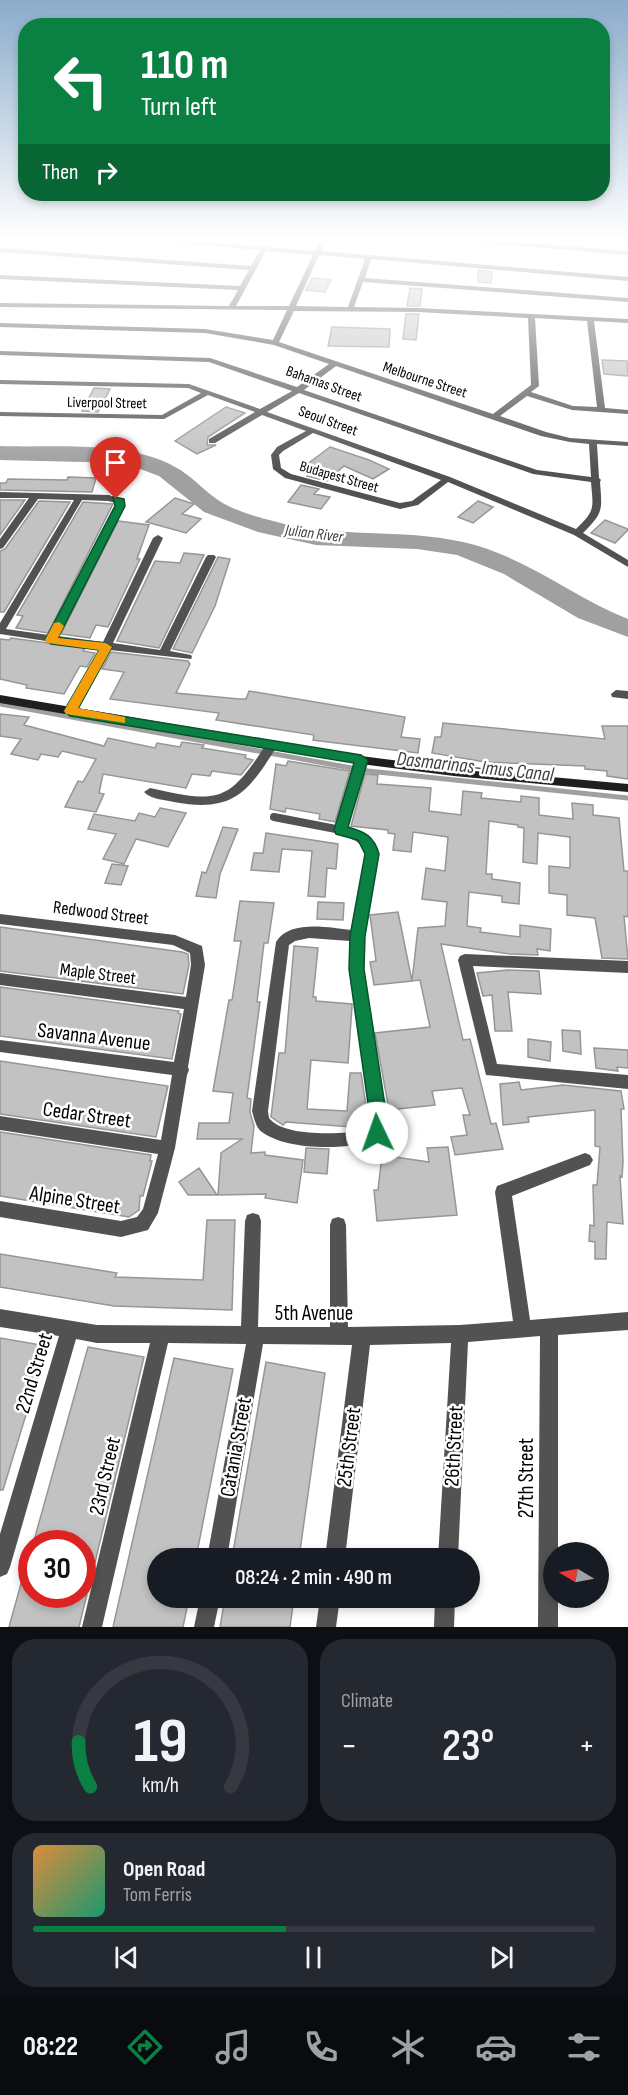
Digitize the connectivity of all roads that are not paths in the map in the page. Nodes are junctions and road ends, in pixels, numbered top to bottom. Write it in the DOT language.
graph roads {
  1 [pos="531,316"];
  2 [pos="288,317"];
  3 [pos="545,317"];
  4 [pos="590,320"];
  5 [pos="628,321"];
  6 [pos="0,325"];
  7 [pos="275,343"];
  8 [pos="0,353"];
  9 [pos="334,364"];
  10 [pos="0,382"];
  11 [pos="300,389"];
  12 [pos="208,392"];
  13 [pos="525,393"];
  14 [pos="601,410"];
  15 [pos="262,411"];
  16 [pos="628,412"];
  17 [pos="0,414"];
  18 [pos="494,417"];
  19 [pos="313,430"];
  20 [pos="212,441"];
  21 [pos="593,442"];
  22 [pos="628,444"];
  23 [pos="447,479"];
  24 [pos="597,480"];
  25 [pos="0,495"];
  26 [pos="35,496"];
  27 [pos="79,498"];
  28 [pos="578,533"];
  29 [pos="158,538"];
  30 [pos="0,546"];
  31 [pos="211,557"];
  32 [pos="628,564"];
  33 [pos="0,631"];
  34 [pos="51,640"];
  35 [pos="106,647"];
  36 [pos="163,654"];
  37 [pos="187,657"];
  38 [pos="616,694"];
  39 [pos="628,695"];
  40 [pos="0,699"];
  41 [pos="70,711"];
  42 [pos="270,746"];
  43 [pos="361,760"];
  44 [pos="628,788"];
  45 [pos="150,792"];
  46 [pos="274,817"];
  47 [pos="341,830"];
  48 [pos="0,919"];
  49 [pos="357,936"];
  50 [pos="628,967"];
  51 [pos="0,980"];
  52 [pos="192,1004"];
  53 [pos="0,1046"];
  54 [pos="182,1070"];
  55 [pos="628,1082"];
  56 [pos="0,1123"];
  57 [pos="167,1148"];
  58 [pos="585,1160"];
  59 [pos="0,1209"];
  60 [pos="254,1221"];
  61 [pos="338,1224"];
  62 [pos="0,1318"];
  63 [pos="628,1321"];
  64 [pos="549,1328"];
  65 [pos="70,1329"];
  66 [pos="523,1330"];
  67 [pos="460,1334"];
  68 [pos="161,1335"];
  69 [pos="253,1335"];
  70 [pos="339,1336"];
  71 [pos="362,1336"];
  72 [pos="219,1548"];
  73 [pos="336,1548"];
  74 [pos="449,1548"];
  75 [pos="0,1567"];
  76 [pos="208,1608"];
  77 [pos="329,1608"];
  78 [pos="445,1608"];
  79 [pos="92,1627"];
  80 [pos="204,1627"];
  81 [pos="326,1627"];
  82 [pos="444,1627"];
  83 [pos="548,1627"];
  1 -- 13 [label="street"];
  2 -- 7 [label="street"];
  3 -- 4 [label="street"];
  4 -- 5 [label="street"];
  4 -- 14 [label="street"];
  6 -- 7 [label="street, Melbourne Street"];
  7 -- 9 [label="street, Melbourne Street"];
  8 -- 11 [label="street, Bahamas Street"];
  9 -- 11 [label="street"];
  9 -- 18 [label="street, Melbourne Street"];
  10 -- 12 [label="street, Seoul Street"];
  11 -- 15 [label="street"];
  11 -- 24 [label="street, Bahamas Street"];
  12 -- 15 [label="street, Seoul Street"];
  12 -- 17 [label="street, Liverpool Street"];
  13 -- 14 [label="street"];
  13 -- 18 [label="street"];
  14 -- 16 [label="street"];
  15 -- 19 [label="street, Seoul Street"];
  15 -- 20 [label="street"];
  18 -- 21 [label="street, Melbourne Street"];
  19 -- 23 [label="street, Seoul Street"];
  19 -- 23 [label="street, Budapest Street"];
  21 -- 22 [label="street, Melbourne Street"];
  21 -- 24 [label="street"];
  23 -- 28 [label="street, Seoul Street"];
  24 -- 28 [label="street"];
  25 -- 26 [label="street"];
  26 -- 27 [label="street"];
  26 -- 30 [label="street"];
  27 -- 33 [label="street"];
  27 -- 34 [label="street"];
  28 -- 32 [label="street, Seoul Street"];
  29 -- 35 [label="street"];
  31 -- 36 [label="street"];
  33 -- 34 [label="street"];
  34 -- 35 [label="street"];
  35 -- 36 [label="street"];
  35 -- 41 [label="street"];
  36 -- 37 [label="street"];
  38 -- 39 [label="street"];
  40 -- 41 [label="main road"];
  41 -- 42 [label="main road"];
  42 -- 43 [label="main road"];
  42 -- 45 [label="street"];
  43 -- 44 [label="main road"];
  43 -- 47 [label="street"];
  46 -- 47 [label="lane"];
  47 -- 49 [label="street"];
  48 -- 52 [label="street, Redwood Street"];
  49 -- 49 [label="street"];
  50 -- 55 [label="street"];
  51 -- 52 [label="street, Maple Street"];
  52 -- 54 [label="street"];
  53 -- 54 [label="street, Savanna Avenue"];
  54 -- 57 [label="street"];
  56 -- 57 [label="street, Cedar Street"];
  57 -- 59 [label="street, Alpine Street"];
  58 -- 66 [label="street"];
  60 -- 69 [label="street, Catania Street"];
  61 -- 70 [label="street"];
  62 -- 65 [label="street, 5th Avenue"];
  63 -- 64 [label="street, 5th Avenue"];
  64 -- 66 [label="street, 5th Avenue"];
  64 -- 83 [label="street, 27th Street"];
  65 -- 68 [label="street, 5th Avenue"];
  65 -- 75 [label="street, 22nd Street"];
  66 -- 67 [label="street, 5th Avenue"];
  67 -- 71 [label="street, 5th Avenue"];
  67 -- 74 [label="street, 26th Street"];
  68 -- 69 [label="street, 5th Avenue"];
  68 -- 79 [label="street, 23rd Street"];
  69 -- 70 [label="street, 5th Avenue"];
  69 -- 72 [label="street, Catania Street"];
  70 -- 71 [label="street, 5th Avenue"];
  71 -- 73 [label="street, 25th Street"];
  76 -- 80 [label="street"];
  77 -- 81 [label="street"];
  78 -- 82 [label="street"];
}
